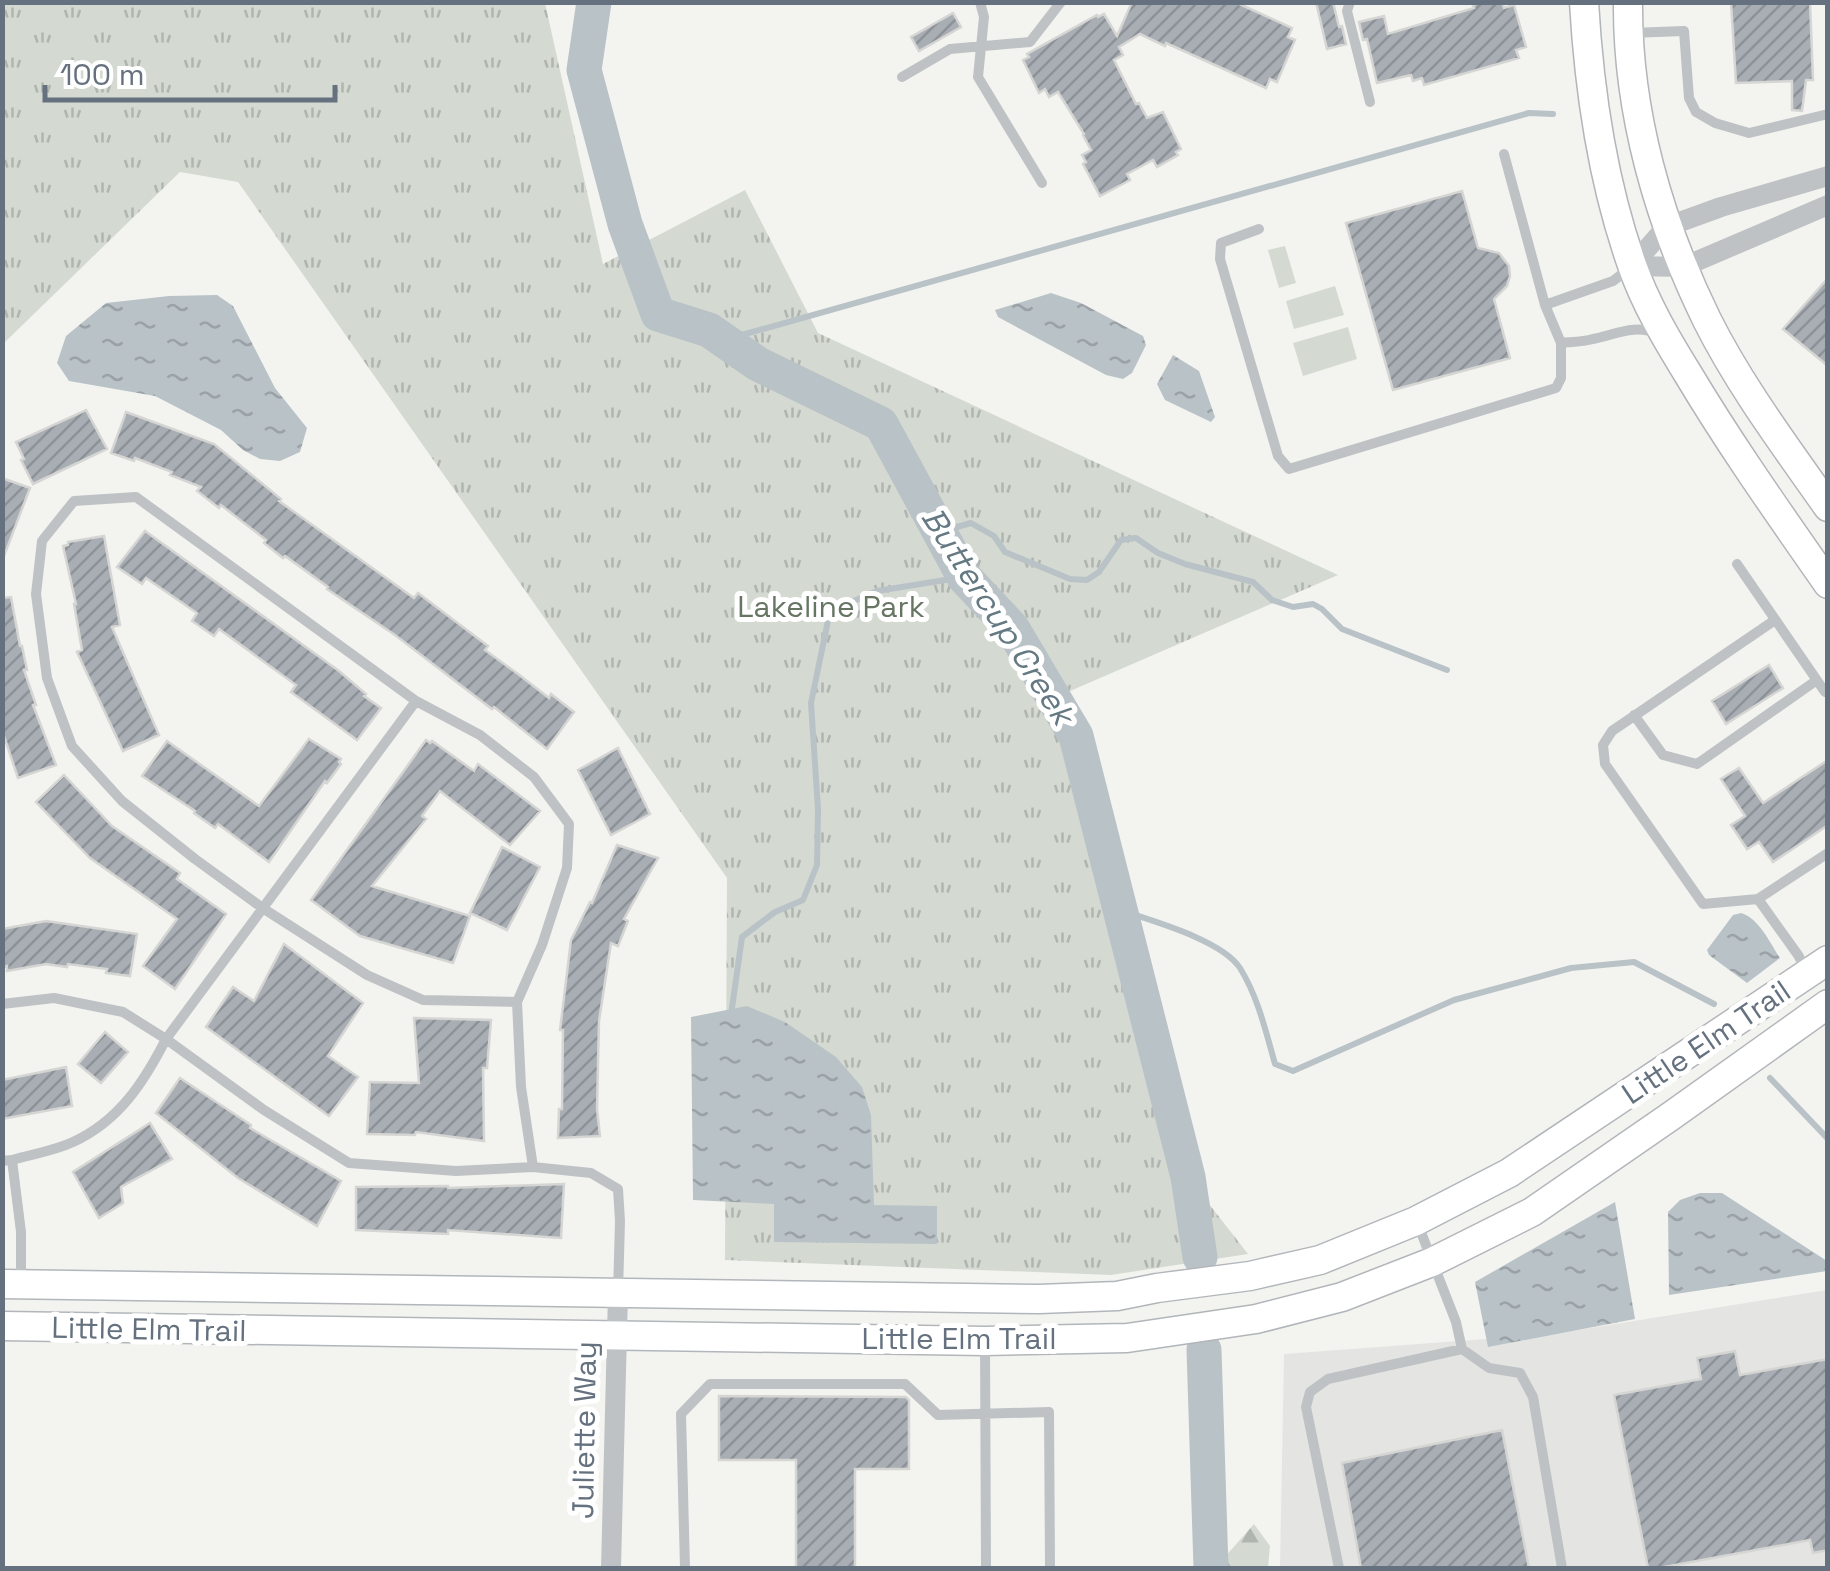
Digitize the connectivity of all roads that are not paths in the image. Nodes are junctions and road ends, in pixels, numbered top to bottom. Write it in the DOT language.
graph roads {
  1 [pos="980,2"];
  2 [pos="1061,2"];
  3 [pos="1350,2"];
  4 [pos="1584,2"];
  5 [pos="1628,2"];
  6 [pos="1629,33"];
  7 [pos="980,46"];
  8 [pos="902,77"];
  9 [pos="1370,102"];
  10 [pos="1828,114"];
  11 [pos="1504,154"];
  12 [pos="1828,176"];
  13 [pos="1042,184"];
  14 [pos="1828,205"];
  15 [pos="1666,226"];
  16 [pos="1259,230"];
  17 [pos="1632,266"];
  18 [pos="1684,267"];
  19 [pos="1545,305"];
  20 [pos="1561,342"];
  21 [pos="1673,350"];
  22 [pos="1828,507"];
  23 [pos="1738,564"];
  24 [pos="1828,584"];
  25 [pos="1775,620"];
  26 [pos="1817,680"];
  27 [pos="1826,693"];
  28 [pos="416,701"];
  29 [pos="1634,716"];
  30 [pos="1828,854"];
  31 [pos="1758,899"];
  32 [pos="264,909"];
  33 [pos="1818,967"];
  34 [pos="517,1002"];
  35 [pos="2,1004"];
  36 [pos="1828,1004"];
  37 [pos="166,1039"];
  38 [pos="8,1160"];
  39 [pos="533,1167"];
  40 [pos="1416,1221"];
  41 [pos="1432,1262"];
  42 [pos="12,1284"];
  43 [pos="618,1294"];
  44 [pos="2,1326"];
  45 [pos="616,1336"];
  46 [pos="985,1340"];
  47 [pos="1462,1349"];
  48 [pos="985,1414"];
  49 [pos="612,1568"];
  50 [pos="685,1568"];
  51 [pos="986,1568"];
  52 [pos="1050,1568"];
  53 [pos="1339,1568"];
  54 [pos="1562,1568"];
  1 -- 7 [label="lane"];
  2 -- 7 [label="lane"];
  3 -- 9 [label="lane"];
  4 -- 17 [label="street"];
  5 -- 6 [label="street"];
  6 -- 10 [label="lane"];
  6 -- 15 [label="street"];
  7 -- 8 [label="lane"];
  7 -- 13 [label="lane"];
  11 -- 19 [label="lane"];
  12 -- 15 [label="street"];
  14 -- 18 [label="street"];
  15 -- 17 [label="street"];
  15 -- 18 [label="street"];
  16 -- 20 [label="lane"];
  17 -- 18 [label="street"];
  17 -- 19 [label="lane"];
  17 -- 21 [label="street"];
  18 -- 22 [label="street"];
  19 -- 20 [label="lane"];
  20 -- 21 [label="lane"];
  21 -- 24 [label="street"];
  23 -- 25 [label="lane"];
  25 -- 26 [label="lane"];
  25 -- 29 [label="lane"];
  26 -- 27 [label="lane"];
  26 -- 29 [label="lane"];
  28 -- 32 [label="lane"];
  28 -- 32 [label="lane"];
  28 -- 34 [label="lane"];
  29 -- 31 [label="lane"];
  30 -- 31 [label="lane"];
  31 -- 33 [label="lane"];
  32 -- 34 [label="lane"];
  32 -- 37 [label="lane"];
  33 -- 40 [label="street, Little Elm Trail"];
  34 -- 39 [label="lane"];
  35 -- 37 [label="lane"];
  36 -- 41 [label="street, Little Elm Trail"];
  37 -- 38 [label="lane"];
  37 -- 39 [label="lane"];
  38 -- 42 [label="lane"];
  39 -- 43 [label="lane"];
  40 -- 41 [label="lane"];
  40 -- 43 [label="street, Little Elm Trail"];
  41 -- 46 [label="street, Little Elm Trail"];
  41 -- 47 [label="lane"];
  42 -- 43 [label="street, Little Elm Trail"];
  43 -- 45 [label="street, Juliette Way"];
  44 -- 45 [label="street, Little Elm Trail"];
  45 -- 46 [label="street, Little Elm Trail"];
  45 -- 49 [label="street, Juliette Way"];
  46 -- 48 [label="lane"];
  47 -- 53 [label="lane"];
  47 -- 54 [label="lane"];
  48 -- 50 [label="lane"];
  48 -- 51 [label="lane"];
  48 -- 52 [label="lane"];
}
